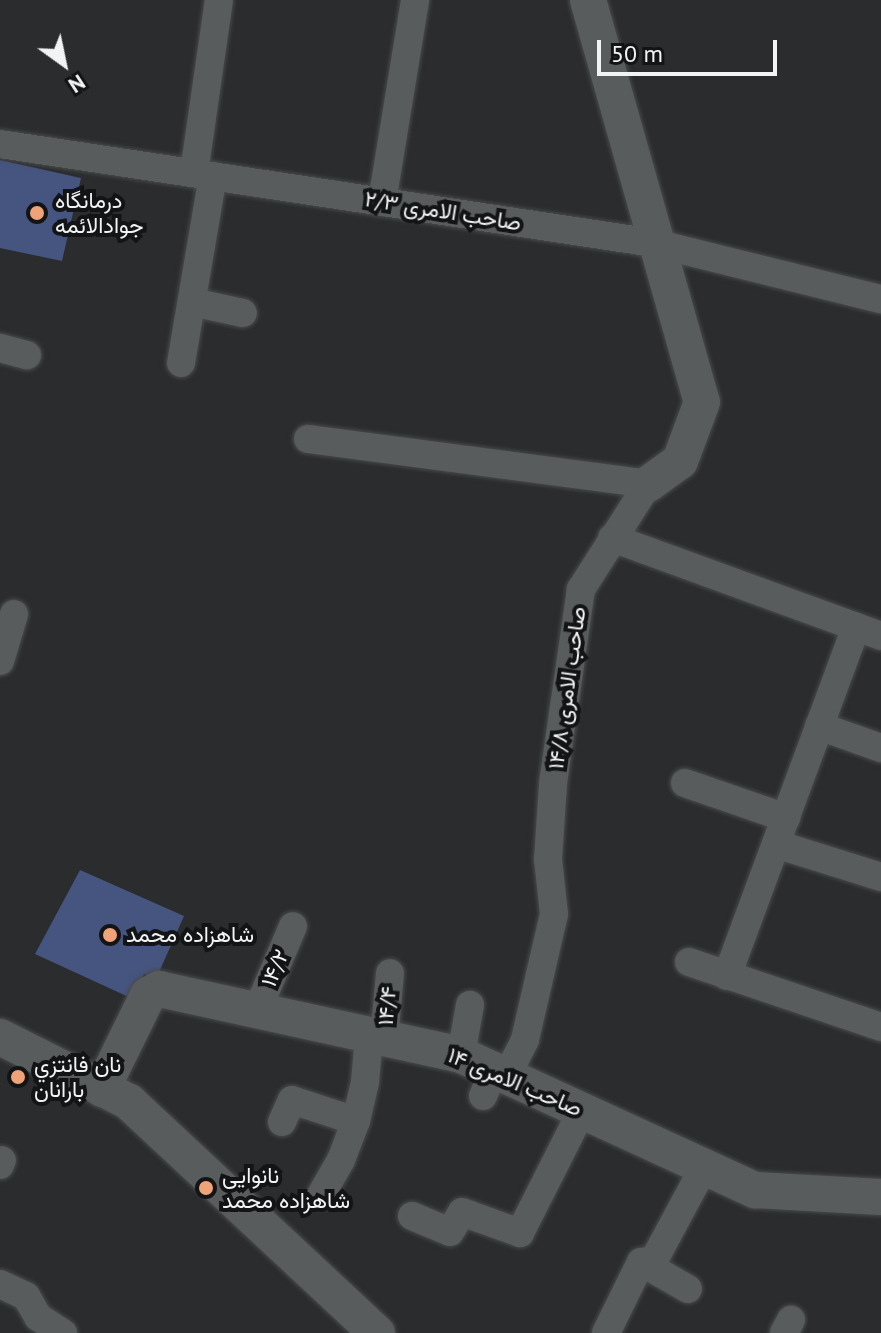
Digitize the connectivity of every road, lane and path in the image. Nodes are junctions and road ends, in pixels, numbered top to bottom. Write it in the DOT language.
graph roads {
  1 [pos="219,0"];
  2 [pos="415,0"];
  3 [pos="588,0"];
  4 [pos="0,144"];
  5 [pos="204,175"];
  6 [pos="382,202"];
  7 [pos="654,243"];
  8 [pos="881,299"];
  9 [pos="192,302"];
  10 [pos="243,313"];
  11 [pos="181,363"];
  12 [pos="308,439"];
  13 [pos="648,484"];
  14 [pos="612,538"];
  15 [pos="14,614"];
  16 [pos="868,631"];
  17 [pos="0,661"];
  18 [pos="819,726"];
  19 [pos="881,748"];
  20 [pos="685,783"];
  21 [pos="781,831"];
  22 [pos="881,877"];
  23 [pos="293,926"];
  24 [pos="689,962"];
  25 [pos="390,973"];
  26 [pos="727,976"];
  27 [pos="470,1005"];
  28 [pos="257,1011"];
  29 [pos="881,1027"];
  30 [pos="0,1037"];
  31 [pos="376,1038"];
  32 [pos="461,1055"];
  33 [pos="493,1080"];
  34 [pos="102,1089"];
  35 [pos="582,1110"];
  36 [pos="356,1121"];
  37 [pos="282,1122"];
  38 [pos="704,1167"];
  39 [pos="321,1195"];
  40 [pos="881,1197"];
  41 [pos="412,1216"];
  42 [pos="641,1262"];
  43 [pos="0,1284"];
  44 [pos="688,1289"];
  45 [pos="598,1332"];
  46 [pos="63,1333"];
  47 [pos="377,1333"];
  1 -- 5 [label="street"];
  2 -- 6 [label="street"];
  3 -- 7 [label="street, صاحب الامری ۱۴/۸"];
  4 -- 5 [label="street, ۲/۳ صاحب الامری"];
  5 -- 6 [label="street, ۲/۳ صاحب الامری"];
  5 -- 9 [label="street"];
  6 -- 7 [label="street, ۲/۳ صاحب الامری"];
  7 -- 8 [label="street, ۲/۳ صاحب الامری"];
  7 -- 13 [label="street, صاحب الامری ۱۴/۸"];
  9 -- 10 [label="street"];
  9 -- 11 [label="street"];
  12 -- 13 [label="street"];
  13 -- 14 [label="street, صاحب الامری ۱۴/۸"];
  14 -- 16 [label="street"];
  14 -- 33 [label="street, صاحب الامری ۱۴/۸"];
  15 -- 17 [label="street"];
  16 -- 18 [label="street"];
  18 -- 19 [label="street"];
  18 -- 21 [label="street"];
  20 -- 21 [label="street"];
  21 -- 22 [label="street"];
  21 -- 26 [label="street"];
  23 -- 28 [label="street, ۱۴/۲"];
  24 -- 26 [label="street"];
  25 -- 31 [label="street, ۱۴/۴"];
  26 -- 29 [label="street"];
  27 -- 32 [label="street"];
  28 -- 31 [label="street, ۱۴ صاحب الامری"];
  28 -- 34 [label="street, ۱۴ صاحب الامری"];
  30 -- 34 [label="street"];
  31 -- 32 [label="street, ۱۴ صاحب الامری"];
  31 -- 36 [label="street, ۱۴/۴"];
  32 -- 33 [label="street, ۱۴ صاحب الامری"];
  33 -- 35 [label="street, ۱۴ صاحب الامری"];
  34 -- 47 [label="street"];
  35 -- 38 [label="street, ۱۴ صاحب الامری"];
  35 -- 41 [label="street"];
  36 -- 37 [label="street"];
  36 -- 39 [label="street, ۱۴/۴"];
  38 -- 40 [label="street, ۱۴ صاحب الامری"];
  38 -- 42 [label="street"];
  42 -- 44 [label="street"];
  42 -- 45 [label="street"];
  43 -- 46 [label="street"];
}
